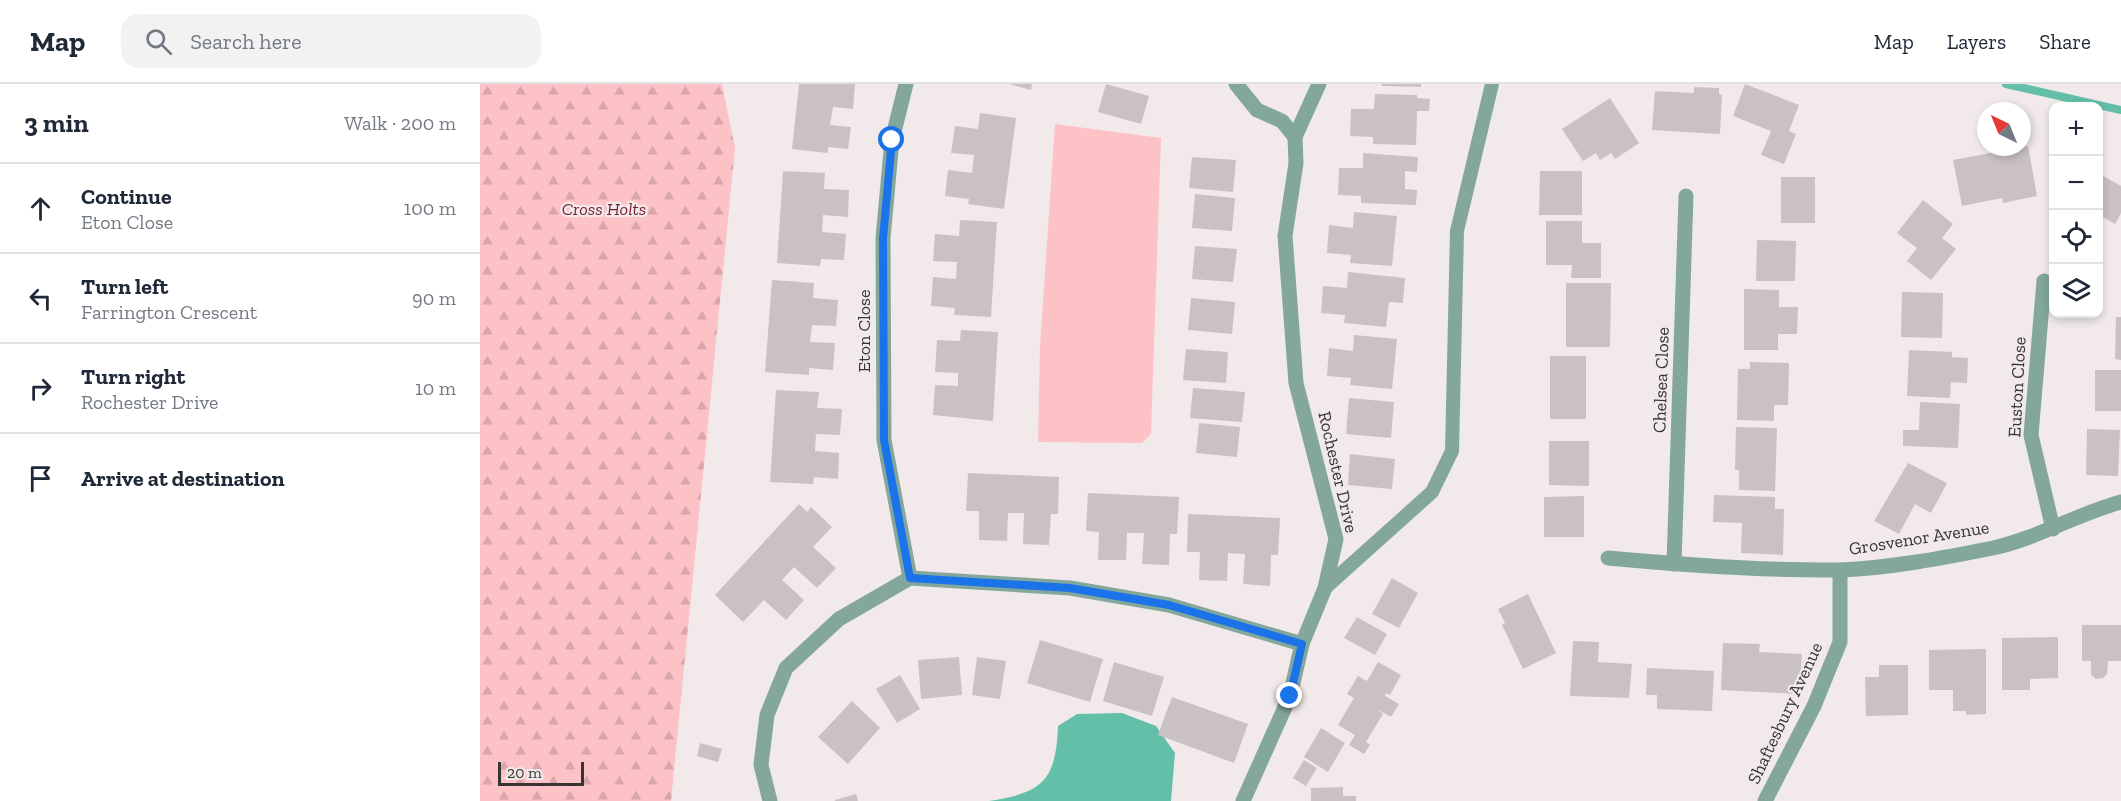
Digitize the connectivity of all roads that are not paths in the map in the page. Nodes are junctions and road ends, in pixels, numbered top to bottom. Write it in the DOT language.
graph roads {
  1 [pos="906,84"];
  2 [pos="1236,84"];
  3 [pos="1319,84"];
  4 [pos="1492,84"];
  5 [pos="1295,137"];
  6 [pos="1686,196"];
  7 [pos="2044,281"];
  8 [pos="2121,502"];
  9 [pos="2053,529"];
  10 [pos="1608,558"];
  11 [pos="1674,564"];
  12 [pos="1840,570"];
  13 [pos="910,578"];
  14 [pos="1325,588"];
  15 [pos="1302,644"];
  16 [pos="770,801"];
  17 [pos="1243,801"];
  18 [pos="1765,801"];
  1 -- 13 [label="street, Eton Close"];
  2 -- 5 [label="street"];
  3 -- 5 [label="street, Rochester Drive"];
  4 -- 14 [label="lane"];
  5 -- 14 [label="street, Rochester Drive"];
  6 -- 11 [label="street, Chelsea Close"];
  7 -- 9 [label="street, Euston Close"];
  8 -- 9 [label="street, Grosvenor Avenue"];
  9 -- 12 [label="street, Grosvenor Avenue"];
  10 -- 11 [label="street, Grosvenor Avenue"];
  11 -- 12 [label="street, Grosvenor Avenue"];
  12 -- 18 [label="street, Shaftesbury Avenue"];
  13 -- 15 [label="street"];
  13 -- 16 [label="street"];
  14 -- 15 [label="street, Rochester Drive"];
  15 -- 17 [label="street, Rochester Drive"];
}
